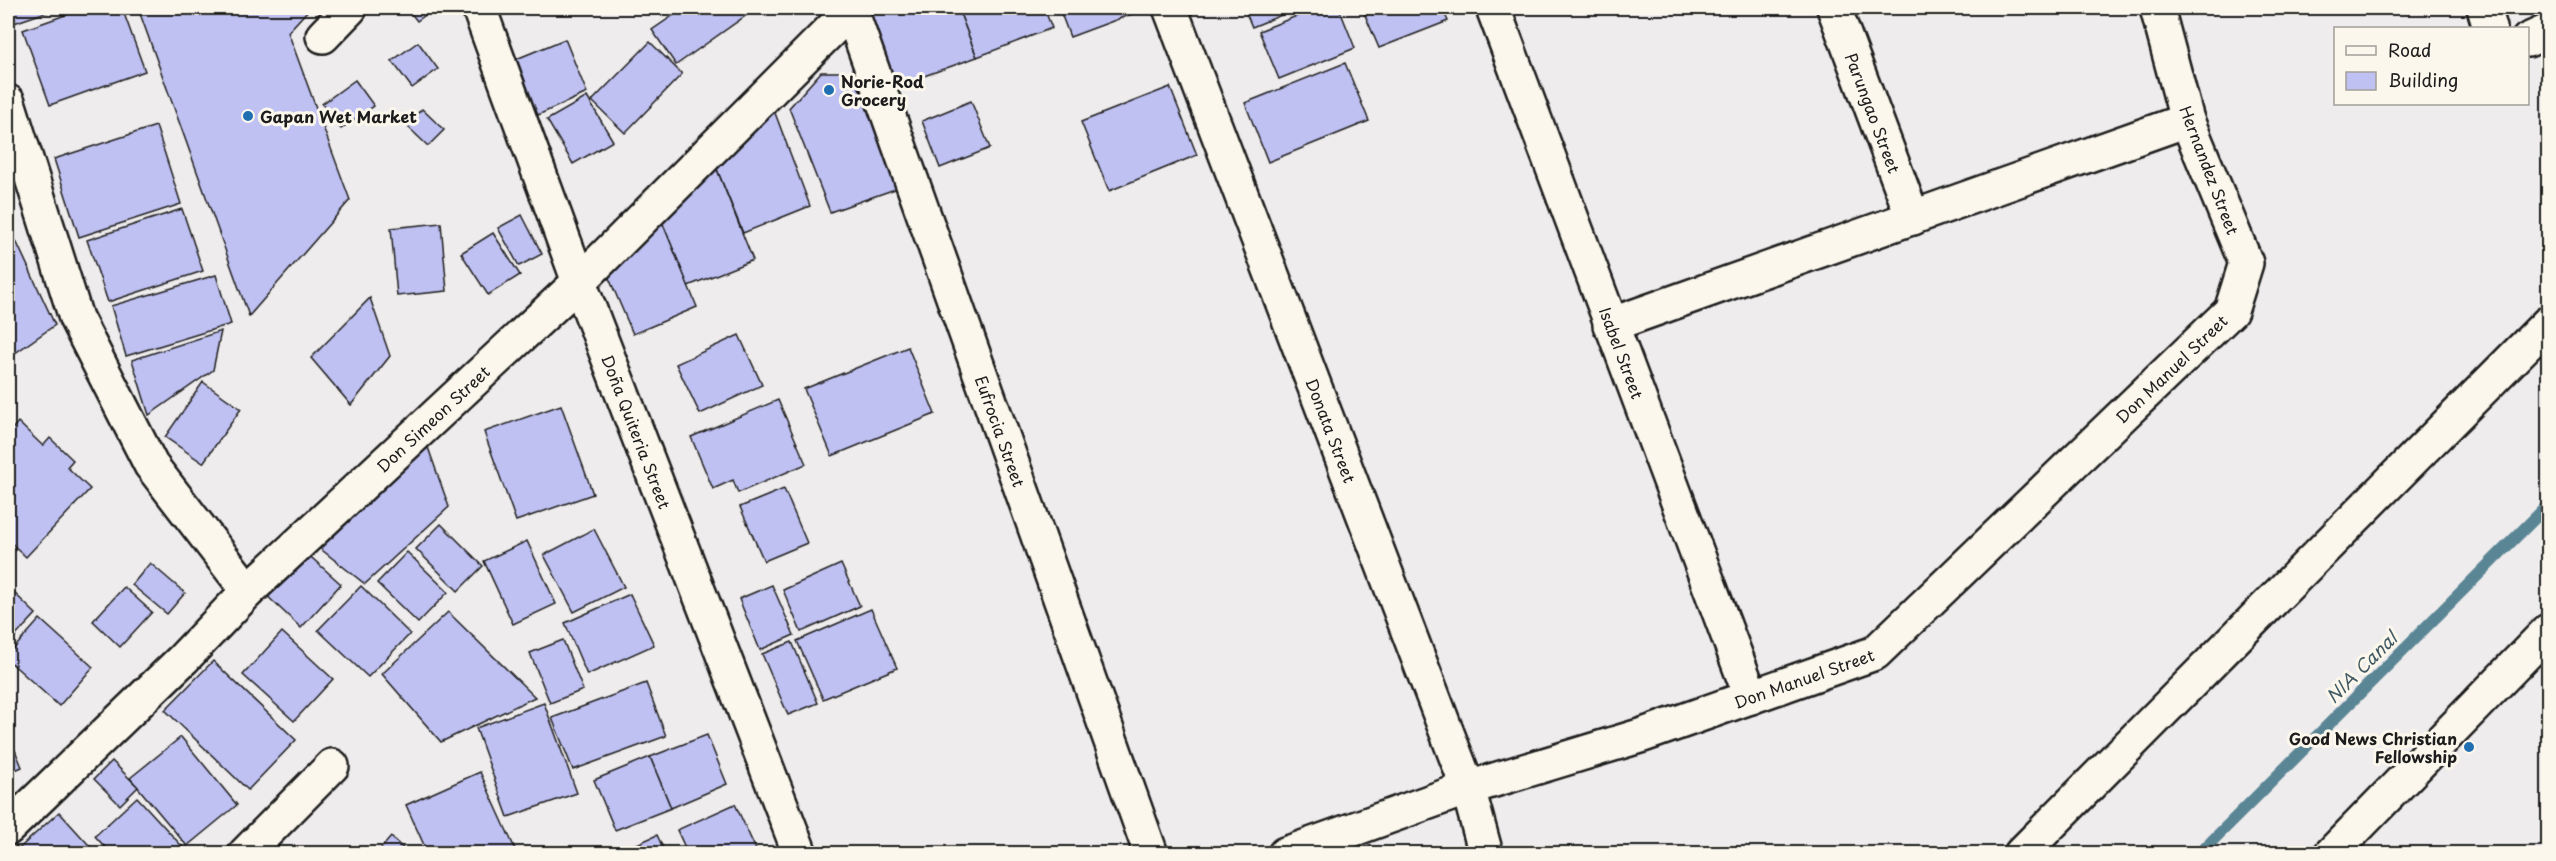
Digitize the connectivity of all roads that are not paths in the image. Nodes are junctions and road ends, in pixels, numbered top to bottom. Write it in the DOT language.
graph roads {
  1 [pos="350,8"];
  2 [pos="479,8"];
  3 [pos="1170,8"];
  4 [pos="1493,8"];
  5 [pos="1834,8"];
  6 [pos="2157,8"];
  7 [pos="2484,8"];
  8 [pos="852,9"];
  9 [pos="2490,27"];
  10 [pos="2548,31"];
  11 [pos="323,36"];
  12 [pos="2529,40"];
  13 [pos="8,102"];
  14 [pos="2187,120"];
  15 [pos="1913,218"];
  16 [pos="2246,263"];
  17 [pos="579,282"];
  18 [pos="2548,323"];
  19 [pos="1610,325"];
  20 [pos="248,591"];
  21 [pos="2548,631"];
  22 [pos="1750,697"];
  23 [pos="332,766"];
  24 [pos="1468,788"];
  25 [pos="8,828"];
  26 [pos="245,854"];
  27 [pos="800,854"];
  28 [pos="1151,854"];
  29 [pos="1285,854"];
  30 [pos="1486,854"];
  31 [pos="2021,854"];
  32 [pos="2331,854"];
  1 -- 11 [label="street"];
  2 -- 17 [label="street, Doña Quiteria Street"];
  3 -- 24 [label="street, Donata Street"];
  4 -- 19 [label="street, Isabel Street"];
  5 -- 15 [label="street, Parungao Street"];
  6 -- 14 [label="street, Hernandez Street"];
  7 -- 9 [label="street"];
  8 -- 17 [label="street, Don Simeon Street"];
  8 -- 28 [label="street, Eufrocia Street"];
  10 -- 12 [label="street"];
  13 -- 20 [label="street"];
  14 -- 15 [label="street"];
  14 -- 16 [label="street, Hernandez Street"];
  15 -- 19 [label="street"];
  16 -- 22 [label="street, Don Manuel Street"];
  17 -- 20 [label="street, Don Simeon Street"];
  17 -- 27 [label="street, Doña Quiteria Street"];
  18 -- 31 [label="street"];
  19 -- 22 [label="street, Isabel Street"];
  20 -- 25 [label="street, Don Simeon Street"];
  21 -- 32 [label="street"];
  22 -- 24 [label="street, Don Manuel Street"];
  23 -- 26 [label="street"];
  24 -- 29 [label="street, Don Manuel Street"];
  24 -- 30 [label="street, Donata Street"];
}
